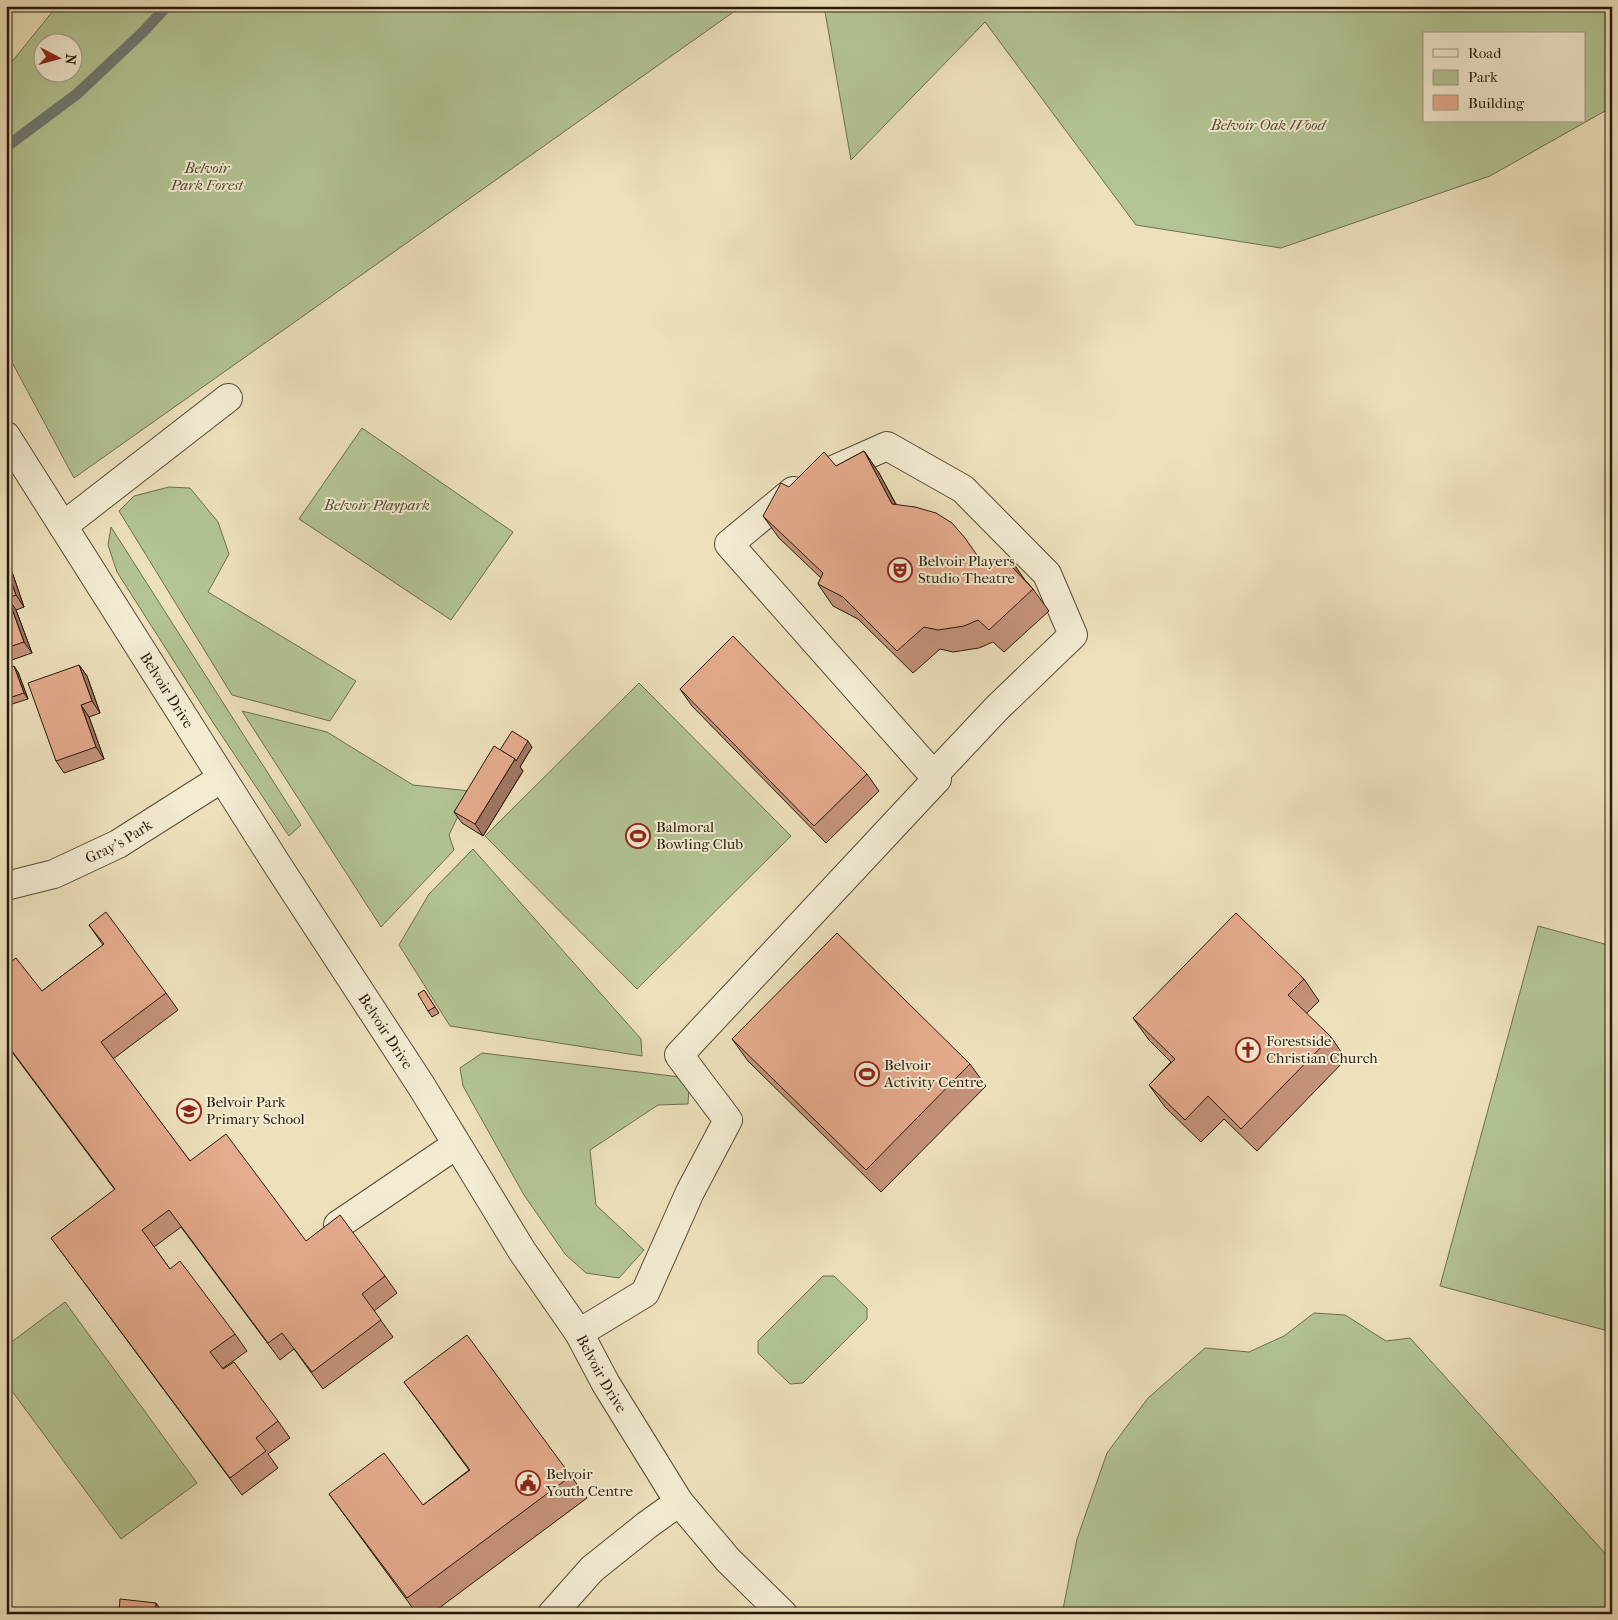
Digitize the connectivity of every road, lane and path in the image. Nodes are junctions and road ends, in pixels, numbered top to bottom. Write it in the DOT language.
graph roads {
  1 [pos="228,398"];
  2 [pos="6,436"];
  3 [pos="63,526"];
  4 [pos="934,775"];
  5 [pos="222,778"];
  6 [pos="6,886"];
  7 [pos="456,1145"];
  8 [pos="338,1225"];
  9 [pos="579,1333"];
  10 [pos="679,1502"];
  11 [pos="552,1614"];
  12 [pos="783,1614"];
  1 -- 3 [label="street"];
  2 -- 3 [label="street, Belvoir Drive"];
  3 -- 5 [label="street, Belvoir Drive"];
  4 -- 4 [label="street"];
  4 -- 9 [label="street"];
  5 -- 6 [label="street, Gray's Park"];
  5 -- 7 [label="street, Belvoir Drive"];
  7 -- 8 [label="street"];
  7 -- 9 [label="street, Belvoir Drive"];
  9 -- 10 [label="street, Belvoir Drive"];
  10 -- 11 [label="street"];
  10 -- 12 [label="street, Belvoir Drive"];
}
